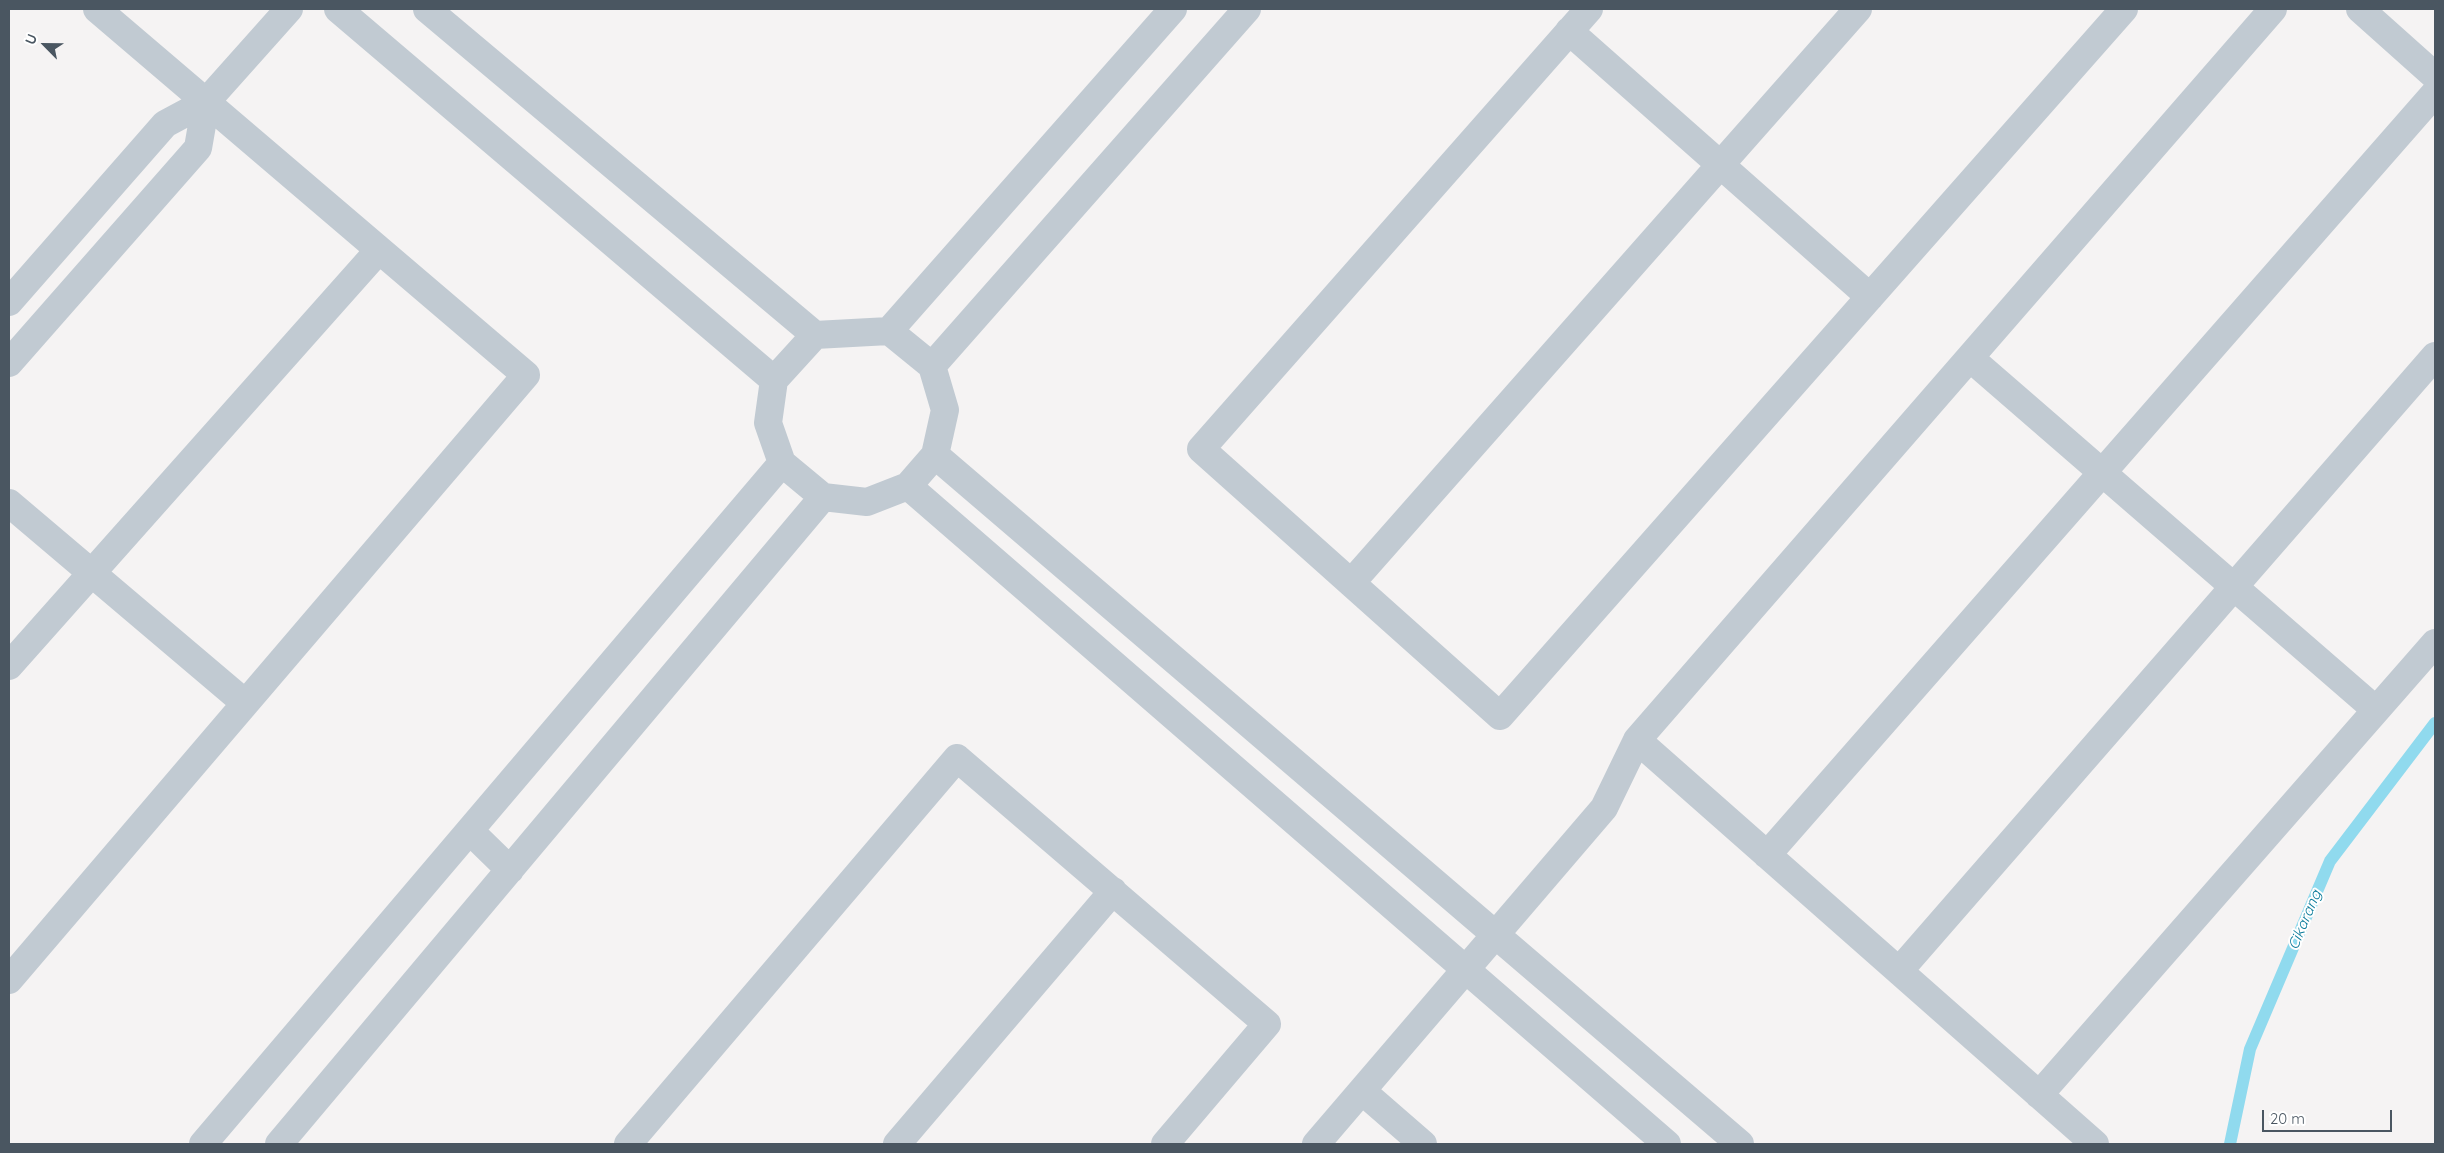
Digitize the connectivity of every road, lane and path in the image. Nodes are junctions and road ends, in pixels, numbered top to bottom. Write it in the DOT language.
graph roads {
  1 [pos="97,9"];
  2 [pos="289,9"];
  3 [pos="338,9"];
  4 [pos="427,9"];
  5 [pos="1173,9"];
  6 [pos="1247,9"];
  7 [pos="1589,9"];
  8 [pos="1858,9"];
  9 [pos="2124,9"];
  10 [pos="2273,9"];
  11 [pos="2360,9"];
  12 [pos="1570,31"];
  13 [pos="2435,76"];
  14 [pos="2435,93"];
  15 [pos="206,102"];
  16 [pos="1720,164"];
  17 [pos="379,250"];
  18 [pos="1870,297"];
  19 [pos="9,302"];
  20 [pos="890,331"];
  21 [pos="815,335"];
  22 [pos="2435,356"];
  23 [pos="1970,358"];
  24 [pos="9,363"];
  25 [pos="932,366"];
  26 [pos="774,380"];
  27 [pos="935,455"];
  28 [pos="782,463"];
  29 [pos="2102,473"];
  30 [pos="908,486"];
  31 [pos="823,497"];
  32 [pos="9,502"];
  33 [pos="91,573"];
  34 [pos="1351,583"];
  35 [pos="2234,586"];
  36 [pos="2435,642"];
  37 [pos="9,666"];
  38 [pos="245,704"];
  39 [pos="2376,710"];
  40 [pos="1637,740"];
  41 [pos="470,831"];
  42 [pos="1767,855"];
  43 [pos="510,870"];
  44 [pos="1113,891"];
  45 [pos="1495,935"];
  46 [pos="1466,970"];
  47 [pos="1899,972"];
  48 [pos="9,980"];
  49 [pos="1362,1091"];
  50 [pos="2040,1095"];
  51 [pos="202,1144"];
  52 [pos="279,1144"];
  53 [pos="628,1144"];
  54 [pos="897,1144"];
  55 [pos="1164,1144"];
  56 [pos="1316,1144"];
  57 [pos="1423,1144"];
  58 [pos="1668,1144"];
  59 [pos="1740,1144"];
  60 [pos="2095,1144"];
  1 -- 15 [label="street"];
  2 -- 15 [label="street"];
  3 -- 26 [label="street"];
  4 -- 21 [label="street"];
  5 -- 20 [label="street"];
  6 -- 25 [label="street"];
  7 -- 12 [label="street"];
  8 -- 16 [label="street"];
  9 -- 18 [label="street"];
  10 -- 23 [label="street"];
  11 -- 13 [label="street"];
  12 -- 16 [label="street"];
  12 -- 34 [label="street"];
  14 -- 29 [label="street"];
  15 -- 17 [label="street"];
  15 -- 19 [label="street"];
  15 -- 24 [label="street"];
  16 -- 18 [label="street"];
  16 -- 34 [label="street"];
  17 -- 33 [label="street"];
  17 -- 38 [label="street"];
  18 -- 34 [label="street"];
  20 -- 21 [label="street"];
  20 -- 25 [label="street"];
  21 -- 26 [label="street"];
  22 -- 35 [label="street"];
  23 -- 29 [label="street"];
  23 -- 40 [label="street"];
  25 -- 27 [label="street"];
  26 -- 28 [label="street"];
  27 -- 30 [label="street"];
  27 -- 45 [label="street"];
  28 -- 31 [label="street"];
  28 -- 41 [label="street"];
  29 -- 35 [label="street"];
  29 -- 42 [label="street"];
  30 -- 31 [label="street"];
  30 -- 46 [label="street"];
  31 -- 43 [label="street"];
  32 -- 33 [label="street"];
  33 -- 37 [label="street"];
  33 -- 38 [label="street"];
  35 -- 39 [label="street"];
  35 -- 47 [label="street"];
  36 -- 39 [label="street"];
  38 -- 48 [label="street"];
  39 -- 50 [label="street"];
  40 -- 42 [label="street"];
  40 -- 45 [label="street"];
  41 -- 43 [label="street"];
  41 -- 51 [label="street"];
  42 -- 47 [label="street"];
  43 -- 52 [label="street"];
  44 -- 53 [label="street"];
  44 -- 54 [label="street"];
  44 -- 55 [label="street"];
  45 -- 46 [label="street"];
  45 -- 59 [label="street"];
  46 -- 49 [label="street"];
  46 -- 58 [label="street"];
  47 -- 50 [label="street"];
  49 -- 56 [label="street"];
  49 -- 57 [label="street"];
  50 -- 60 [label="street"];
}
